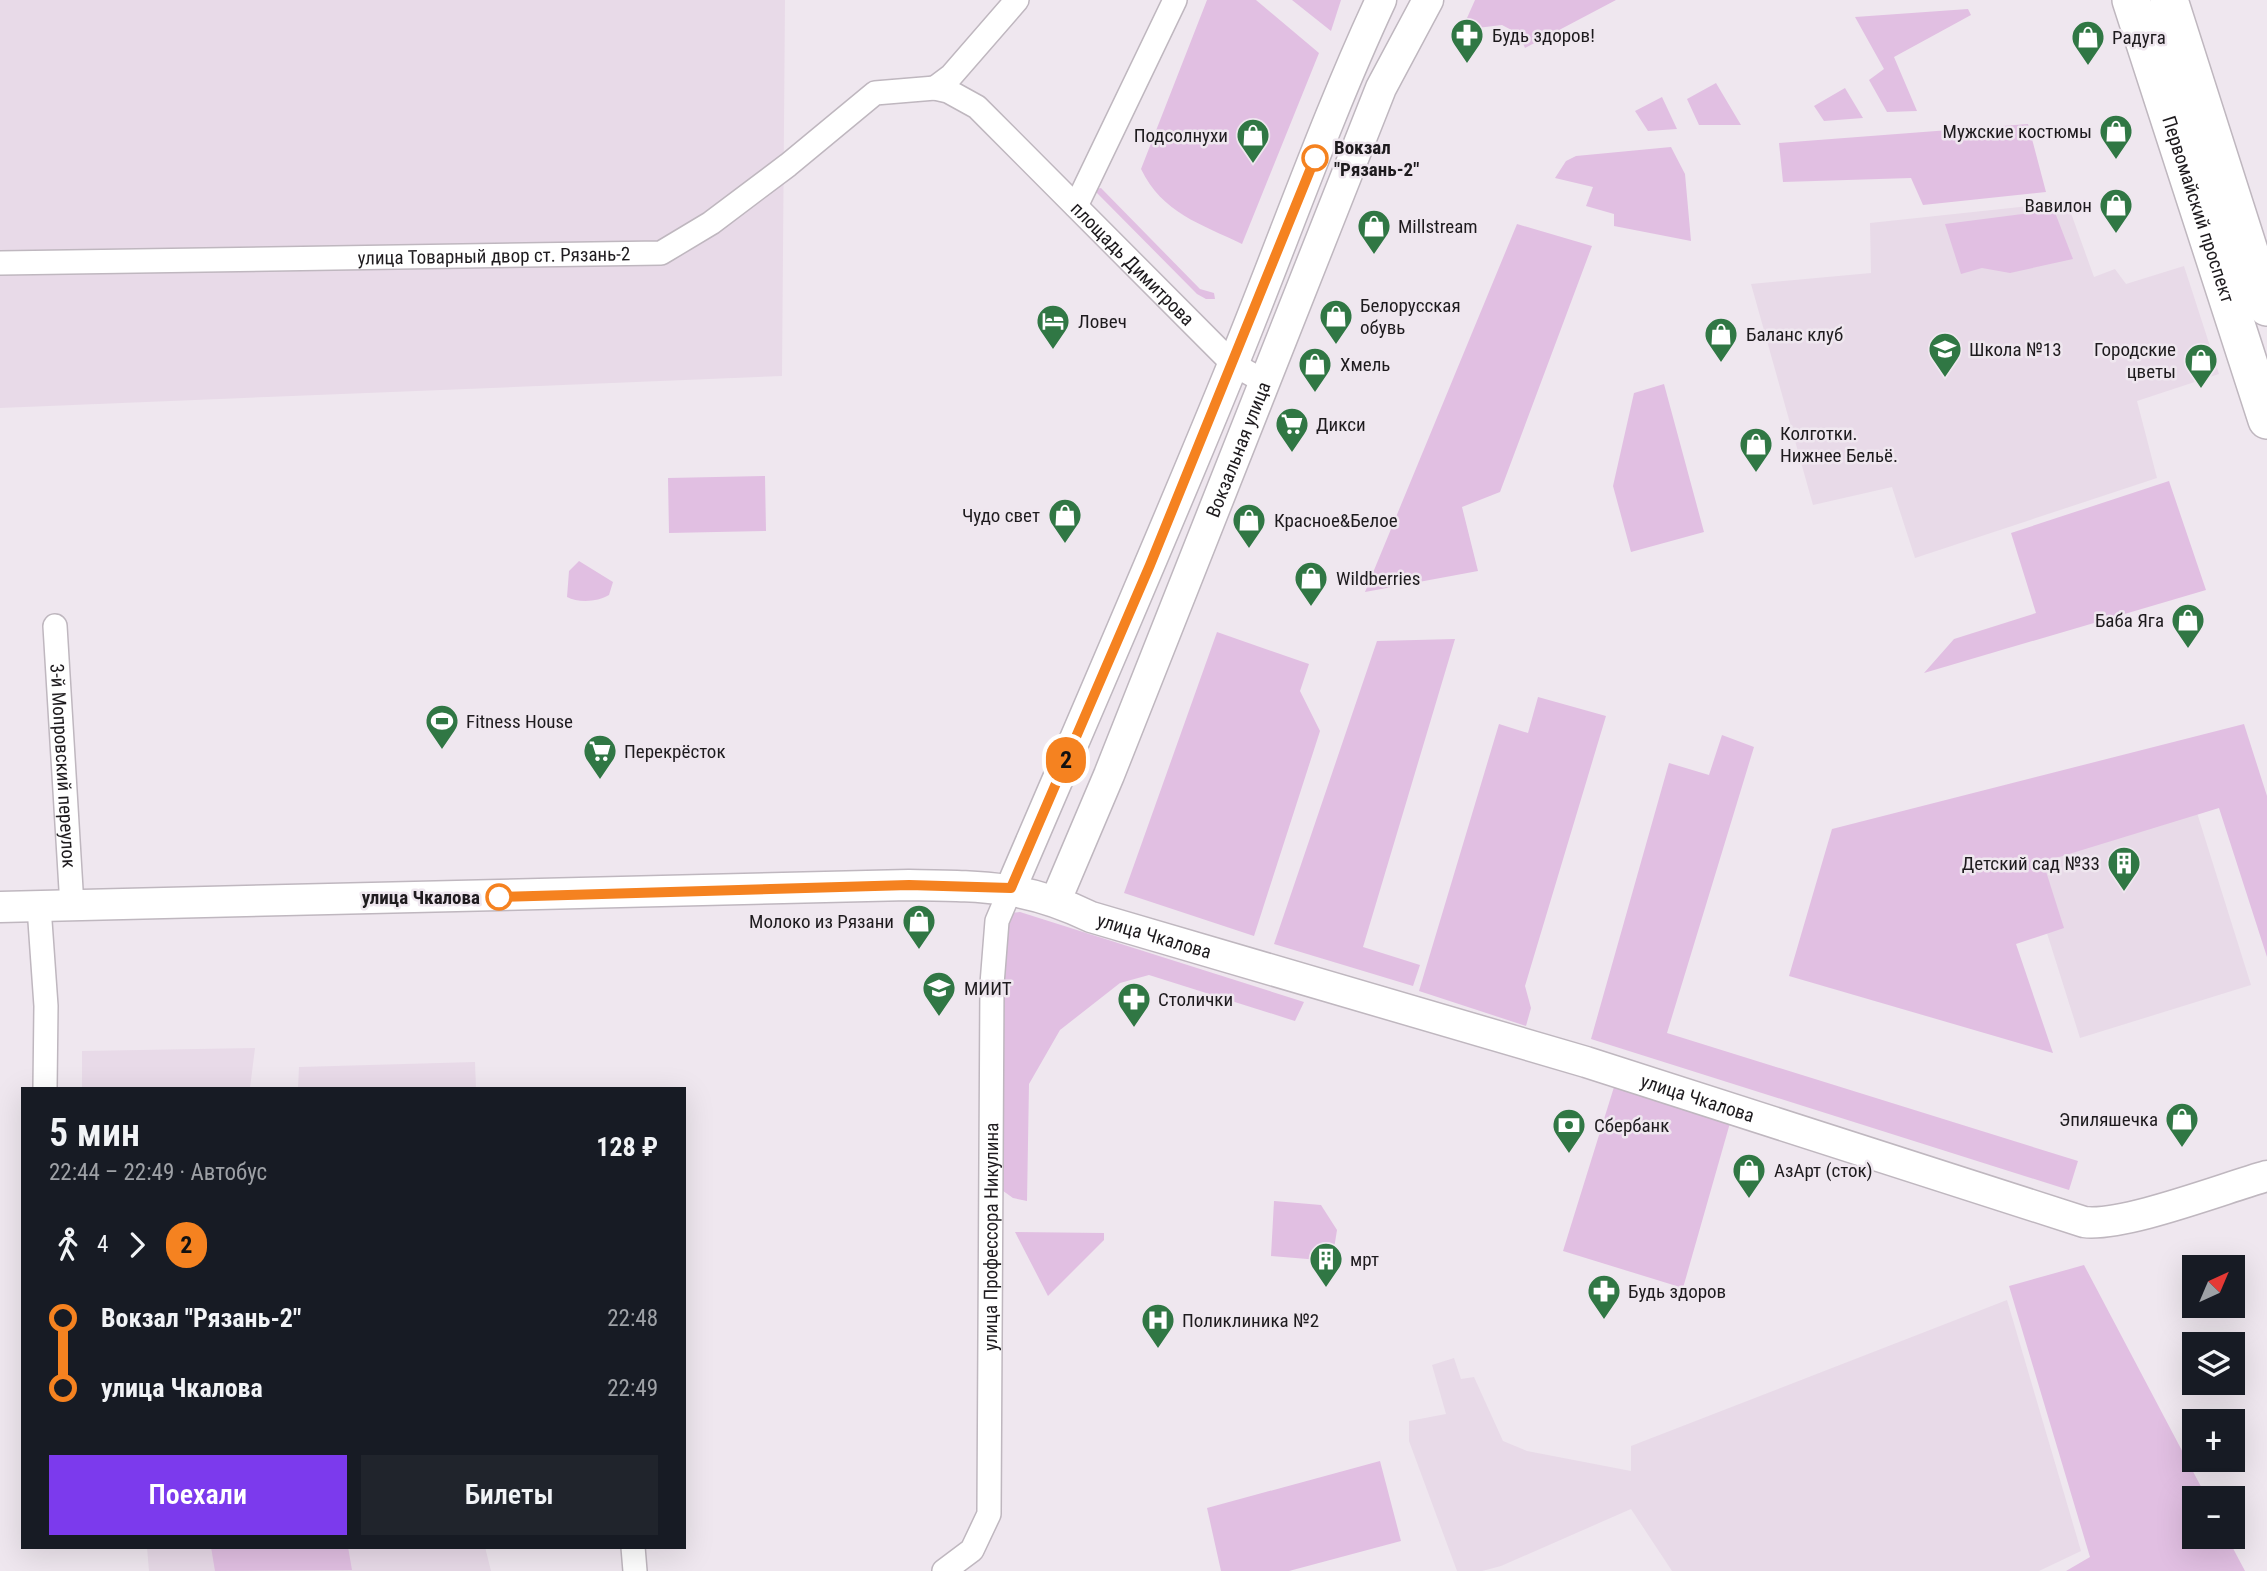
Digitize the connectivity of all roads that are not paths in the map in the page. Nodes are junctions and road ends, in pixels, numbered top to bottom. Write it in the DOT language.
graph roads {
  1 [pos="1017,0"];
  2 [pos="1175,0"];
  3 [pos="1381,0"];
  4 [pos="1428,0"];
  5 [pos="2131,0"];
  6 [pos="2169,0"];
  7 [pos="935,88"];
  8 [pos="1076,206"];
  9 [pos="2257,243"];
  10 [pos="0,263"];
  11 [pos="2267,307"];
  12 [pos="1233,364"];
  13 [pos="1265,382"];
  14 [pos="2267,420"];
  15 [pos="55,626"];
  16 [pos="1011,888"];
  17 [pos="1056,901"];
  18 [pos="72,906"];
  19 [pos="0,907"];
  20 [pos="38,907"];
  21 [pos="46,1087"];
  22 [pos="2267,1175"];
  23 [pos="633,1549"];
  24 [pos="943,1570"];
  25 [pos="635,1571"];
  1 -- 7 [label="street"];
  2 -- 8 [label="street, площадь Димитрова"];
  3 -- 12 [label="street, Вокзальная улица"];
  4 -- 13 [label="street, Вокзальная улица"];
  5 -- 14 [label="main road, Первомайский проспект"];
  6 -- 9 [label="main road, Первомайский проспект"];
  7 -- 8 [label="street"];
  7 -- 10 [label="street, улица Товарный двор ст. Рязань-2"];
  8 -- 12 [label="street, площадь Димитрова"];
  9 -- 11 [label="main road, Первомайский проспект"];
  12 -- 13 [label="street, площадь Димитрова"];
  12 -- 16 [label="street, Вокзальная улица"];
  13 -- 17 [label="street, Вокзальная улица"];
  15 -- 18 [label="street, 3-й Мопровский переулок"];
  16 -- 17 [label="street, улица Чкалова"];
  16 -- 18 [label="street, улица Чкалова"];
  16 -- 24 [label="street, улица Профессора Никулина"];
  17 -- 22 [label="street, улица Чкалова"];
  18 -- 20 [label="street, улица Чкалова"];
  19 -- 20 [label="street, улица Чкалова"];
  20 -- 21 [label="street"];
  23 -- 25 [label="street"];
}
